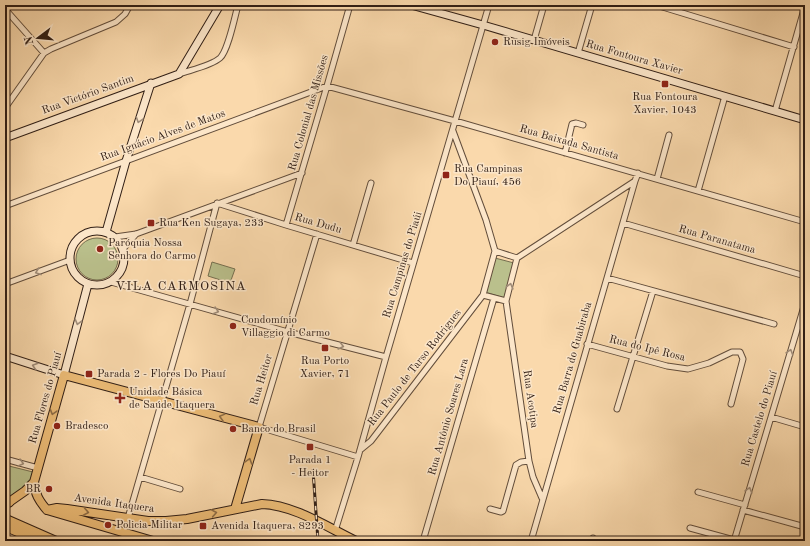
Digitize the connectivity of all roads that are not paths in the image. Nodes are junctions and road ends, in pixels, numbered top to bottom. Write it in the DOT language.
graph roads {
  1 [pos="130,5"];
  2 [pos="220,5"];
  3 [pos="238,5"];
  4 [pos="350,5"];
  5 [pos="411,5"];
  6 [pos="489,5"];
  7 [pos="544,5"];
  8 [pos="592,5"];
  9 [pos="656,5"];
  10 [pos="805,6"];
  11 [pos="5,9"];
  12 [pos="804,13"];
  13 [pos="484,25"];
  14 [pos="534,40"];
  15 [pos="794,47"];
  16 [pos="578,53"];
  17 [pos="44,54"];
  18 [pos="179,74"];
  19 [pos="151,83"];
  20 [pos="328,86"];
  21 [pos="725,96"];
  22 [pos="5,98"];
  23 [pos="10,101"];
  24 [pos="5,108"];
  25 [pos="775,111"];
  26 [pos="805,120"];
  27 [pos="456,121"];
  28 [pos="583,125"];
  29 [pos="453,131"];
  30 [pos="669,135"];
  31 [pos="5,138"];
  32 [pos="565,153"];
  33 [pos="126,161"];
  34 [pos="302,173"];
  35 [pos="638,173"];
  36 [pos="657,179"];
  37 [pos="635,182"];
  38 [pos="371,184"];
  39 [pos="698,191"];
  40 [pos="217,203"];
  41 [pos="5,206"];
  42 [pos="805,222"];
  43 [pos="623,223"];
  44 [pos="286,225"];
  45 [pos="106,232"];
  46 [pos="136,234"];
  47 [pos="317,234"];
  48 [pos="115,237"];
  49 [pos="353,245"];
  50 [pos="123,249"];
  51 [pos="495,251"];
  52 [pos="517,258"];
  53 [pos="70,260"];
  54 [pos="413,263"];
  55 [pos="805,276"];
  56 [pos="607,278"];
  57 [pos="111,282"];
  58 [pos="5,284"];
  59 [pos="88,284"];
  60 [pos="653,291"];
  61 [pos="483,295"];
  62 [pos="494,298"];
  63 [pos="506,301"];
  64 [pos="805,303"];
  65 [pos="190,304"];
  66 [pos="774,324"];
  67 [pos="288,332"];
  68 [pos="587,344"];
  69 [pos="5,356"];
  70 [pos="633,356"];
  71 [pos="386,357"];
  72 [pos="64,374"];
  73 [pos="162,401"];
  74 [pos="731,404"];
  75 [pos="617,409"];
  76 [pos="771,417"];
  77 [pos="260,427"];
  78 [pos="805,427"];
  79 [pos="360,450"];
  80 [pos="358,457"];
  81 [pos="5,459"];
  82 [pos="529,461"];
  83 [pos="38,468"];
  84 [pos="140,478"];
  85 [pos="34,482"];
  86 [pos="180,489"];
  87 [pos="698,492"];
  88 [pos="239,494"];
  89 [pos="542,498"];
  90 [pos="6,503"];
  91 [pos="249,506"];
  92 [pos="744,508"];
  93 [pos="235,509"];
  94 [pos="490,509"];
  95 [pos="47,510"];
  96 [pos="128,518"];
  97 [pos="5,519"];
  98 [pos="5,526"];
  99 [pos="805,527"];
  100 [pos="690,528"];
  101 [pos="335,531"];
  102 [pos="40,541"];
  103 [pos="55,541"];
  104 [pos="153,541"];
  105 [pos="356,541"];
  106 [pos="423,541"];
  107 [pos="531,541"];
  108 [pos="734,541"];
  1 -- 17 [label="street"];
  2 -- 18 [label="main road"];
  3 -- 18 [label="street, Rua Victório Santim"];
  4 -- 20 [label="street, Rua Colonial das Missões"];
  5 -- 13 [label="main road, Rua Fontoura Xavier"];
  6 -- 13 [label="street, Rua Campinas do Piaúi"];
  7 -- 14 [label="street"];
  8 -- 16 [label="street"];
  9 -- 15 [label="street"];
  10 -- 12 [label="street"];
  11 -- 17 [label="street"];
  12 -- 15 [label="street"];
  13 -- 14 [label="main road, Rua Fontoura Xavier"];
  13 -- 27 [label="street, Rua Campinas do Piaúi"];
  14 -- 16 [label="main road, Rua Fontoura Xavier"];
  15 -- 25 [label="street"];
  16 -- 21 [label="main road, Rua Fontoura Xavier"];
  17 -- 23 [label="street"];
  18 -- 19 [label="main road, Rua Victório Santim"];
  19 -- 31 [label="main road, Rua Victório Santim"];
  19 -- 33 [label="main road, one-way"];
  20 -- 27 [label="street, Rua Baixada Santista"];
  20 -- 33 [label="street, Rua Ignácio Alves de Matos"];
  20 -- 34 [label="street, Rua Colonial das Missões"];
  21 -- 25 [label="main road, Rua Fontoura Xavier"];
  21 -- 39 [label="street"];
  22 -- 23 [label="street"];
  23 -- 24 [label="street"];
  25 -- 26 [label="main road, Rua Fontoura Xavier"];
  27 -- 29 [label="street, Rua Campinas do Piaúi"];
  27 -- 32 [label="street, Rua Baixada Santista"];
  28 -- 32 [label="street"];
  29 -- 51 [label="street"];
  29 -- 54 [label="street, Rua Campinas do Piaúi"];
  30 -- 36 [label="street"];
  32 -- 35 [label="street, Rua Baixada Santista"];
  33 -- 41 [label="street, Rua Ignácio Alves de Matos"];
  33 -- 45 [label="main road"];
  34 -- 40 [label="street"];
  34 -- 44 [label="street, Rua Colonial das Missões"];
  35 -- 36 [label="street, Rua Baixada Santista"];
  35 -- 37 [label="street, Rua Barra do Guabiraba"];
  36 -- 39 [label="street, Rua Baixada Santista"];
  37 -- 43 [label="street, Rua Barra do Guabiraba"];
  37 -- 52 [label="street"];
  38 -- 49 [label="street"];
  39 -- 42 [label="street, Rua Baixada Santista"];
  40 -- 44 [label="street, Rua Dudu"];
  40 -- 46 [label="street"];
  40 -- 65 [label="street"];
  43 -- 55 [label="street, Rua Paranatama"];
  43 -- 56 [label="street, Rua Barra do Guabiraba"];
  44 -- 47 [label="street, Rua Dudu"];
  45 -- 48 [label="main road"];
  45 -- 53 [label="main road"];
  46 -- 48 [label="street"];
  46 -- 50 [label="street"];
  47 -- 49 [label="street, Rua Dudu"];
  47 -- 67 [label="street, Rua Heitor"];
  48 -- 50 [label="main road"];
  49 -- 54 [label="street, Rua Dudu"];
  50 -- 57 [label="main road"];
  51 -- 52 [label="street"];
  51 -- 61 [label="street"];
  63 -- 52 [label="street, one-way"];
  53 -- 58 [label="street, one-way"];
  53 -- 59 [label="main road"];
  54 -- 71 [label="street, Rua Campinas do Piaúi"];
  56 -- 60 [label="street"];
  56 -- 68 [label="street, Rua Barra do Guabiraba"];
  57 -- 59 [label="main road"];
  57 -- 65 [label="street"];
  59 -- 72 [label="main road, Rua Flores do Piauí, one-way"];
  60 -- 66 [label="street"];
  60 -- 70 [label="street"];
  61 -- 62 [label="street"];
  61 -- 79 [label="street, Rua Paulo de Tarso Rodrigues"];
  62 -- 63 [label="street"];
  62 -- 106 [label="street, Rua Antônio Soares Lara"];
  63 -- 82 [label="street, Rua Acotipa"];
  76 -- 64 [label="street, Rua Castelo do Piauí, one-way"];
  65 -- 67 [label="street, one-way"];
  65 -- 73 [label="street"];
  67 -- 71 [label="street, one-way"];
  67 -- 77 [label="street, Rua Heitor"];
  68 -- 70 [label="street, Rua do Ipê Rosa"];
  68 -- 89 [label="street, Rua Barra do Guabiraba"];
  72 -- 69 [label="main road, one-way"];
  70 -- 74 [label="street, Rua do Ipê Rosa"];
  70 -- 75 [label="street"];
  71 -- 79 [label="street, Rua Campinas do Piaúi"];
  72 -- 73 [label="main road"];
  72 -- 83 [label="main road, Rua Flores do Piauí, one-way"];
  77 -- 73 [label="main road, one-way"];
  73 -- 84 [label="street"];
  76 -- 78 [label="street"];
  92 -- 76 [label="street, Rua Castelo do Piauí, one-way"];
  77 -- 80 [label="street"];
  88 -- 77 [label="main road, Rua Heitor, one-way"];
  79 -- 80 [label="street, Rua Campinas do Piaúi"];
  80 -- 101 [label="street, Rua Campinas do Piaúi"];
  81 -- 83 [label="street, one-way"];
  82 -- 89 [label="street, Rua Acotipa"];
  82 -- 94 [label="street"];
  83 -- 85 [label="main road, Rua Flores do Piauí"];
  84 -- 86 [label="street"];
  84 -- 96 [label="street"];
  85 -- 90 [label="main road"];
  85 -- 95 [label="main road"];
  87 -- 92 [label="street"];
  88 -- 91 [label="main road"];
  88 -- 93 [label="main road, Rua Heitor"];
  89 -- 107 [label="street, Rua Barra do Guabiraba"];
  91 -- 93 [label="main road, Avenida Itaquera"];
  91 -- 101 [label="main road, Avenida Itaquera"];
  92 -- 99 [label="street"];
  92 -- 108 [label="street, Rua Castelo do Piauí"];
  96 -- 93 [label="main road, Avenida Itaquera, one-way"];
  95 -- 96 [label="main road, Avenida Itaquera, one-way"];
  95 -- 104 [label="main road"];
  97 -- 103 [label="highway"];
  98 -- 102 [label="highway"];
  100 -- 108 [label="street"];
  101 -- 105 [label="main road, Avenida Itaquera"];
}
